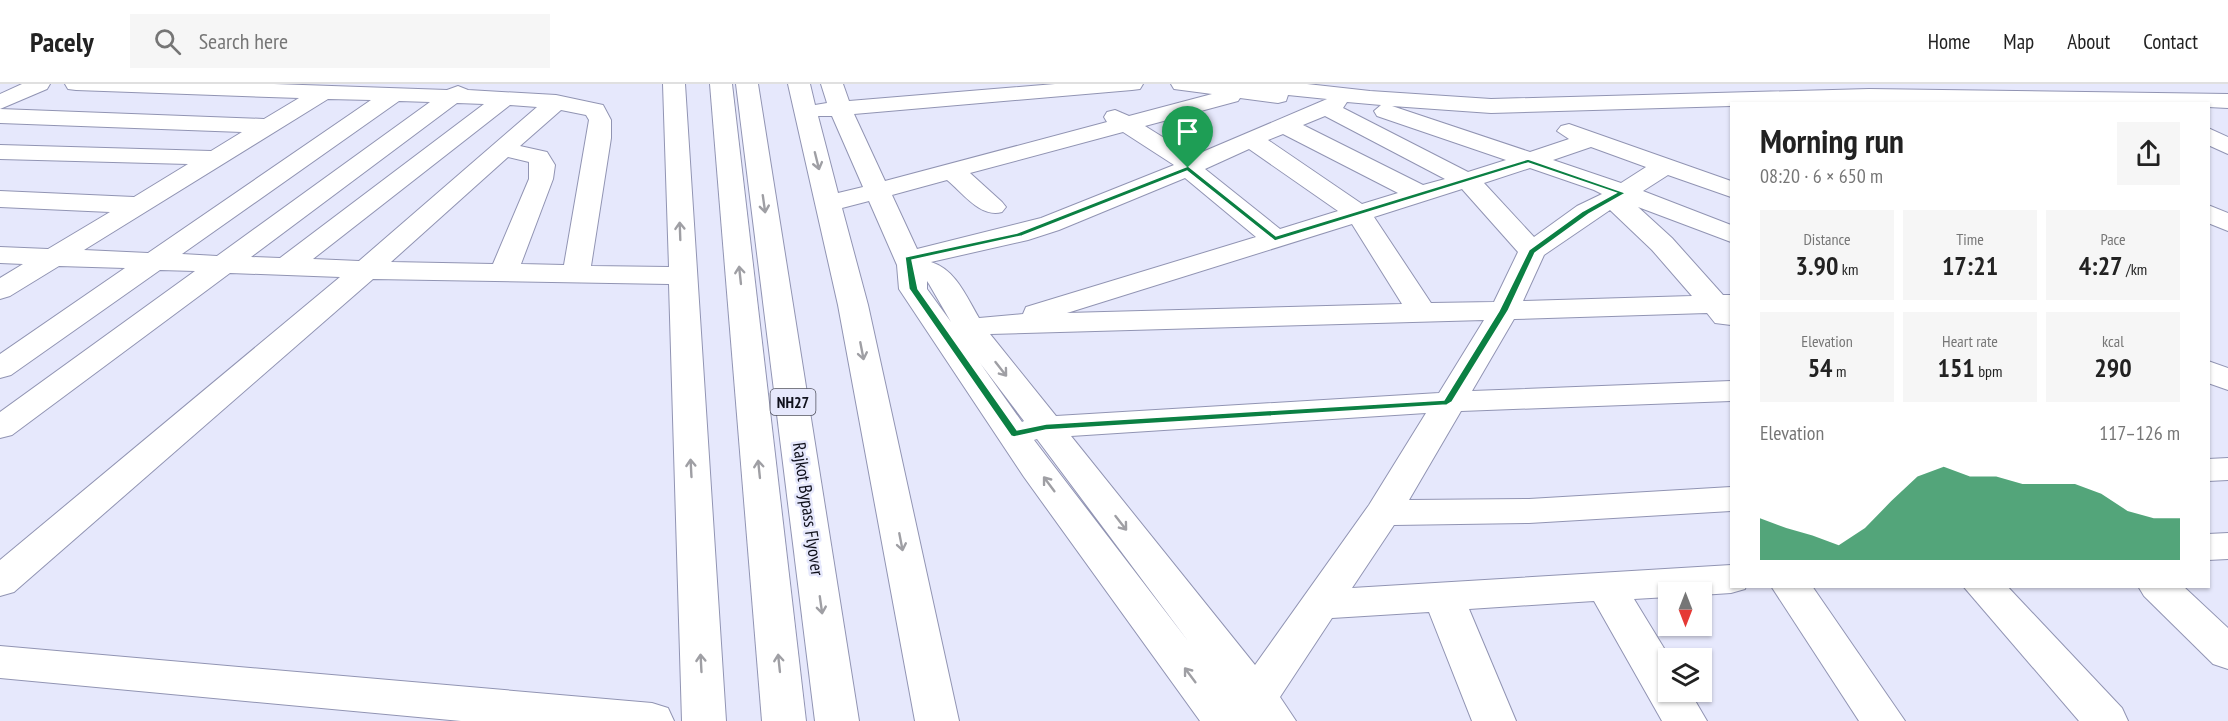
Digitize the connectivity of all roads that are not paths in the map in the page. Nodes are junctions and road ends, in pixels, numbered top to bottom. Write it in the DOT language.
graph roads {
  1 [pos="39,84"];
  2 [pos="76,84"];
  3 [pos="674,84"];
  4 [pos="721,84"];
  5 [pos="747,84"];
  6 [pos="832,84"];
  7 [pos="1132,84"];
  8 [pos="1182,84"];
  9 [pos="1433,84"];
  10 [pos="1582,84"];
  11 [pos="1714,84"];
  12 [pos="2055,84"];
  13 [pos="2153,84"];
  14 [pos="1076,88"];
  15 [pos="1249,88"];
  16 [pos="460,90"];
  17 [pos="324,92"];
  18 [pos="393,94"];
  19 [pos="802,97"];
  20 [pos="1381,97"];
  21 [pos="505,98"];
  22 [pos="1871,98"];
  23 [pos="2228,100"];
  24 [pos="0,102"];
  25 [pos="556,102"];
  26 [pos="1730,102"];
  27 [pos="1735,102"];
  28 [pos="2091,102"];
  29 [pos="2194,102"];
  30 [pos="2210,102"];
  31 [pos="1449,104"];
  32 [pos="1331,106"];
  33 [pos="1507,106"];
  34 [pos="1624,106"];
  35 [pos="2210,106"];
  36 [pos="840,108"];
  37 [pos="2228,108"];
  38 [pos="0,116"];
  39 [pos="1532,116"];
  40 [pos="1125,125"];
  41 [pos="1284,125"];
  42 [pos="266,126"];
  43 [pos="2210,136"];
  44 [pos="1250,139"];
  45 [pos="1580,143"];
  46 [pos="2228,147"];
  47 [pos="502,149"];
  48 [pos="0,152"];
  49 [pos="214,158"];
  50 [pos="1528,161"];
  51 [pos="1664,166"];
  52 [pos="1190,167"];
  53 [pos="951,170"];
  54 [pos="1466,180"];
  55 [pos="877,189"];
  56 [pos="1730,189"];
  57 [pos="1613,192"];
  58 [pos="1420,194"];
  59 [pos="0,199"];
  60 [pos="828,204"];
  61 [pos="137,205"];
  62 [pos="993,207"];
  63 [pos="1359,214"];
  64 [pos="2210,214"];
  65 [pos="2228,223"];
  66 [pos="1730,234"];
  67 [pos="1275,239"];
  68 [pos="1532,251"];
  69 [pos="0,255"];
  70 [pos="52,257"];
  71 [pos="151,262"];
  72 [pos="909,262"];
  73 [pos="219,265"];
  74 [pos="286,267"];
  75 [pos="366,270"];
  76 [pos="504,272"];
  77 [pos="576,274"];
  78 [pos="682,276"];
  79 [pos="0,290"];
  80 [pos="1504,311"];
  81 [pos="1726,311"];
  82 [pos="1422,313"];
  83 [pos="971,329"];
  84 [pos="0,368"];
  85 [pos="1730,391"];
  86 [pos="1447,402"];
  87 [pos="0,428"];
  88 [pos="1030,430"];
  89 [pos="2228,469"];
  90 [pos="2210,470"];
  91 [pos="1730,499"];
  92 [pos="1383,513"];
  93 [pos="2210,546"];
  94 [pos="2228,546"];
  95 [pos="1730,579"];
  96 [pos="0,582"];
  97 [pos="1606,587"];
  98 [pos="1792,588"];
  99 [pos="1985,588"];
  100 [pos="2160,588"];
  101 [pos="1444,598"];
  102 [pos="1322,604"];
  103 [pos="2228,653"];
  104 [pos="0,662"];
  105 [pos="1257,714"];
  106 [pos="652,721"];
  107 [pos="704,721"];
  108 [pos="784,721"];
  109 [pos="837,721"];
  110 [pos="937,721"];
  111 [pos="1225,721"];
  112 [pos="1494,721"];
  113 [pos="1685,721"];
  114 [pos="1884,721"];
  115 [pos="2106,721"];
  1 -- 24 [label="main road"];
  2 -- 17 [label="main road"];
  78 -- 3 [label="main road, one-way"];
  108 -- 4 [label="main road, NH27, one-way"];
  5 -- 109 [label="main road, Rajkot Bypass Flyover / NH27, one-way"];
  6 -- 36 [label="main road"];
  7 -- 14 [label="main road"];
  8 -- 15 [label="main road"];
  9 -- 31 [label="main road"];
  10 -- 34 [label="main road"];
  11 -- 27 [label="main road"];
  12 -- 28 [label="main road"];
  13 -- 29 [label="main road"];
  14 -- 36 [label="main road"];
  14 -- 40 [label="main road"];
  15 -- 20 [label="main road"];
  15 -- 32 [label="main road"];
  15 -- 40 [label="main road"];
  16 -- 18 [label="main road"];
  16 -- 21 [label="main road"];
  16 -- 73 [label="main road"];
  17 -- 18 [label="main road"];
  17 -- 42 [label="main road"];
  18 -- 71 [label="main road"];
  19 -- 36 [label="main road"];
  19 -- 60 [label="main road, one-way"];
  20 -- 31 [label="main road"];
  20 -- 32 [label="main road"];
  20 -- 39 [label="main road"];
  20 -- 50 [label="main road"];
  21 -- 25 [label="main road"];
  21 -- 74 [label="main road"];
  22 -- 27 [label="main road"];
  22 -- 28 [label="main road"];
  23 -- 30 [label="main road"];
  25 -- 47 [label="main road"];
  25 -- 77 [label="main road"];
  26 -- 34 [label="main road"];
  31 -- 33 [label="main road"];
  32 -- 41 [label="main road"];
  32 -- 54 [label="main road"];
  33 -- 34 [label="main road"];
  33 -- 39 [label="main road"];
  34 -- 39 [label="main road"];
  35 -- 37 [label="main road"];
  36 -- 55 [label="main road"];
  38 -- 42 [label="main road"];
  39 -- 45 [label="main road"];
  40 -- 52 [label="main road"];
  40 -- 53 [label="main road"];
  41 -- 44 [label="main road"];
  41 -- 58 [label="main road"];
  42 -- 49 [label="main road"];
  43 -- 46 [label="main road"];
  44 -- 52 [label="main road"];
  44 -- 63 [label="main road"];
  45 -- 50 [label="main road"];
  45 -- 51 [label="main road"];
  45 -- 57 [label="main road"];
  47 -- 75 [label="main road"];
  47 -- 76 [label="main road"];
  48 -- 49 [label="main road"];
  49 -- 61 [label="main road"];
  50 -- 54 [label="main road"];
  50 -- 57 [label="main road"];
  51 -- 56 [label="main road"];
  51 -- 57 [label="main road"];
  52 -- 67 [label="main road"];
  52 -- 72 [label="main road"];
  53 -- 55 [label="main road"];
  53 -- 62 [label="main road"];
  54 -- 58 [label="main road"];
  54 -- 68 [label="main road"];
  55 -- 60 [label="main road"];
  55 -- 72 [label="main road"];
  57 -- 66 [label="main road"];
  57 -- 68 [label="main road"];
  57 -- 81 [label="main road"];
  58 -- 63 [label="main road"];
  59 -- 61 [label="main road"];
  60 -- 110 [label="main road, one-way"];
  61 -- 70 [label="main road"];
  63 -- 67 [label="main road"];
  63 -- 82 [label="main road"];
  64 -- 65 [label="main road"];
  67 -- 83 [label="main road"];
  68 -- 80 [label="main road"];
  69 -- 70 [label="main road"];
  70 -- 71 [label="main road"];
  70 -- 79 [label="main road"];
  71 -- 73 [label="main road"];
  71 -- 84 [label="main road"];
  72 -- 83 [label="main road"];
  73 -- 74 [label="main road"];
  73 -- 87 [label="main road"];
  74 -- 75 [label="main road"];
  75 -- 76 [label="main road"];
  75 -- 96 [label="main road"];
  76 -- 77 [label="main road"];
  77 -- 78 [label="main road"];
  107 -- 78 [label="main road, one-way"];
  80 -- 81 [label="main road"];
  80 -- 82 [label="main road"];
  80 -- 86 [label="main road"];
  82 -- 83 [label="main road"];
  83 -- 88 [label="main road"];
  85 -- 86 [label="main road"];
  86 -- 88 [label="main road"];
  86 -- 92 [label="main road"];
  88 -- 105 [label="main road, one-way"];
  111 -- 88 [label="main road, one-way"];
  89 -- 90 [label="main road"];
  91 -- 92 [label="main road"];
  92 -- 102 [label="main road"];
  93 -- 94 [label="main road"];
  95 -- 97 [label="main road"];
  97 -- 101 [label="main road"];
  97 -- 113 [label="main road"];
  98 -- 114 [label="main road"];
  99 -- 115 [label="main road"];
  100 -- 103 [label="main road"];
  101 -- 102 [label="main road"];
  101 -- 112 [label="main road"];
  102 -- 105 [label="main road"];
  104 -- 106 [label="main road"];
}
